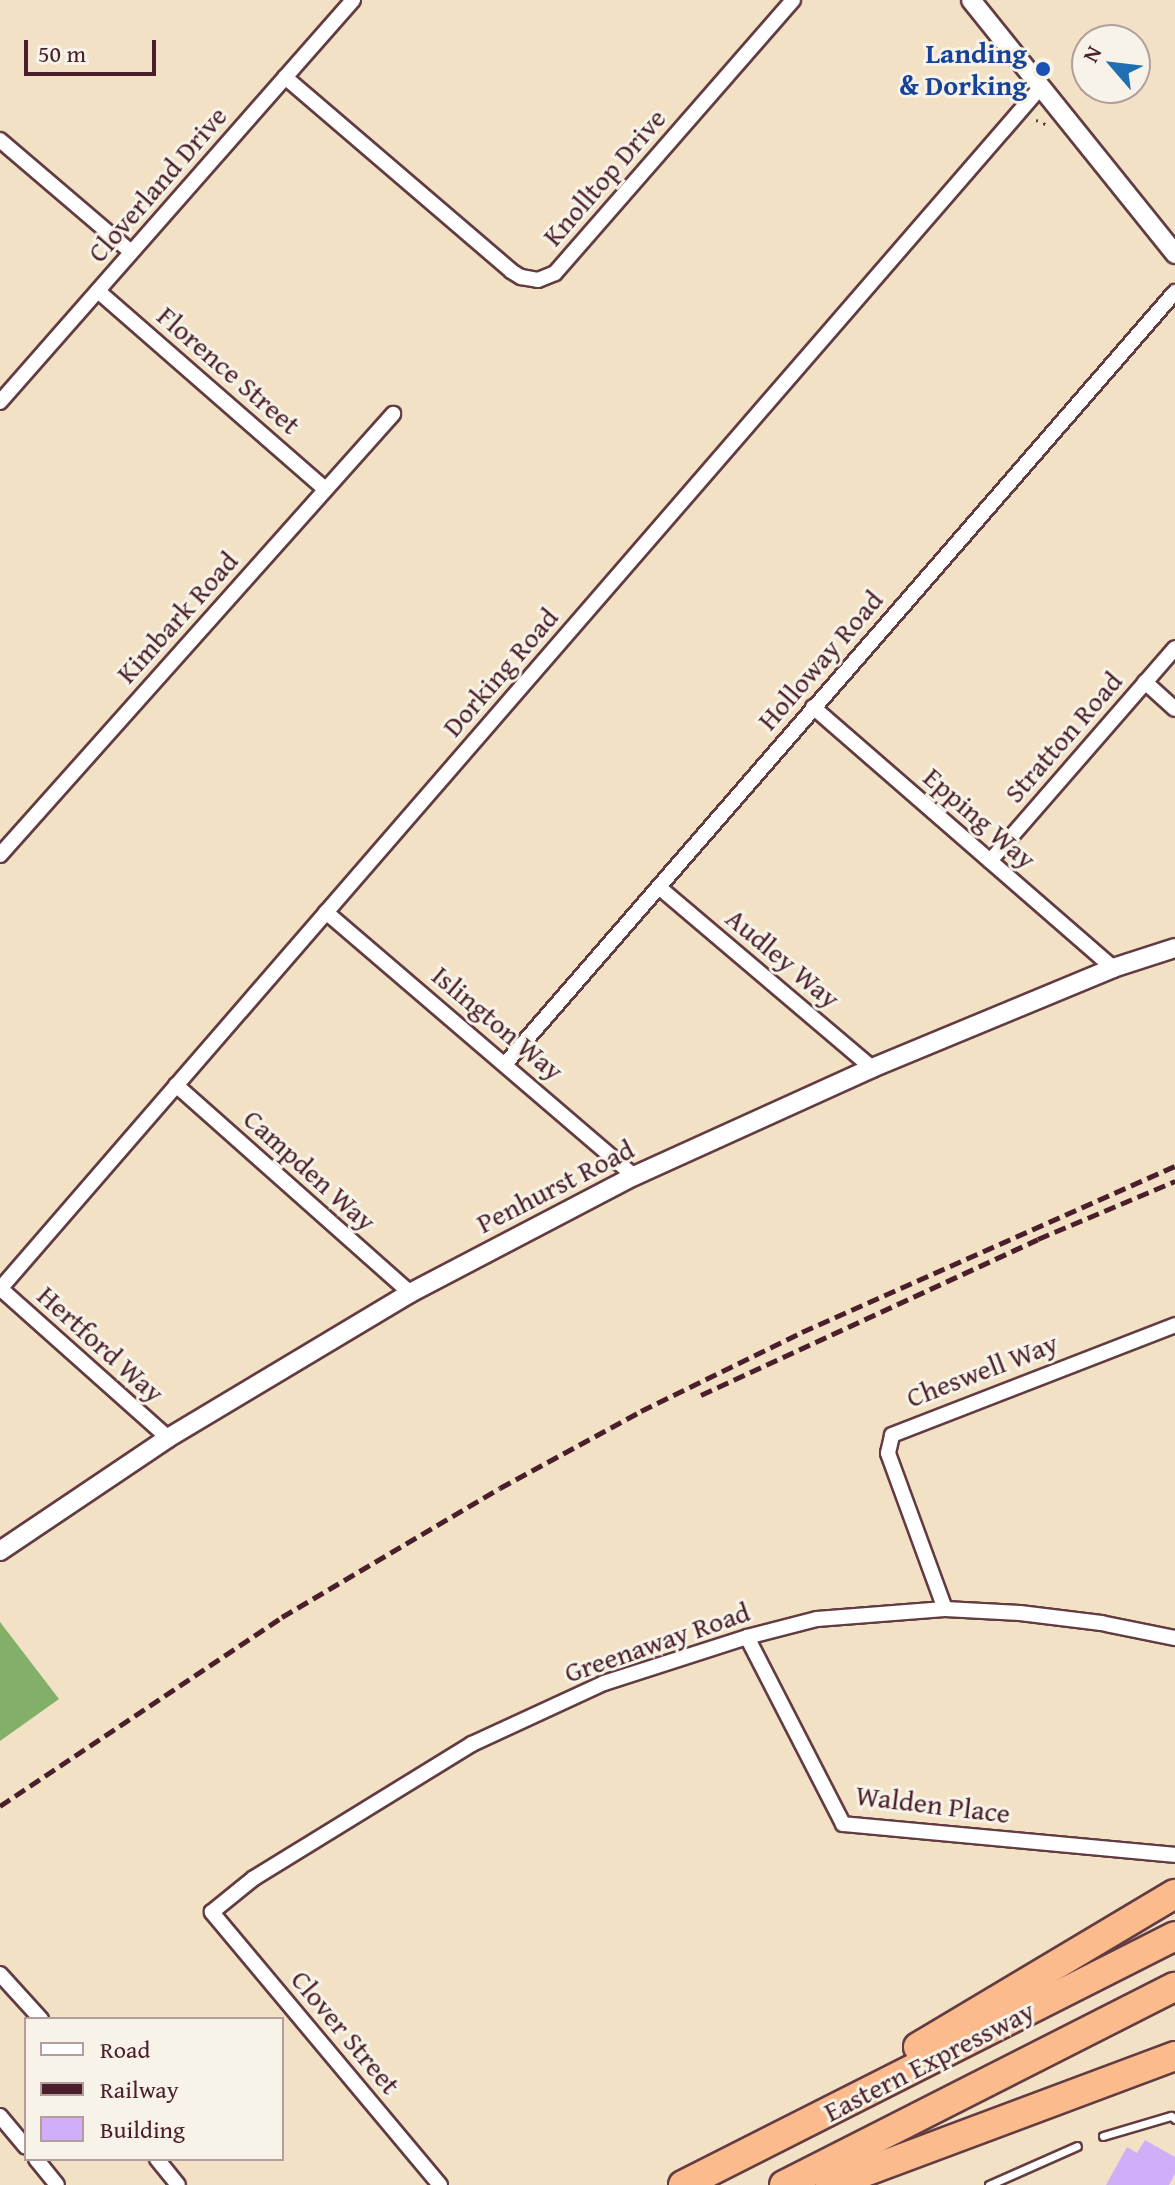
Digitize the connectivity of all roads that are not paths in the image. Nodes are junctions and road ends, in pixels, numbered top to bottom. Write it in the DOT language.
graph roads {
  1 [pos="353,0"];
  2 [pos="793,0"];
  3 [pos="971,0"];
  4 [pos="285,77"];
  5 [pos="1040,88"];
  6 [pos="0,140"];
  7 [pos="131,252"];
  8 [pos="1175,254"];
  9 [pos="98,291"];
  10 [pos="1175,292"];
  11 [pos="0,402"];
  12 [pos="393,414"];
  13 [pos="325,489"];
  14 [pos="1175,648"];
  15 [pos="1145,682"];
  16 [pos="813,707"];
  17 [pos="1175,709"];
  18 [pos="0,855"];
  19 [pos="990,861"];
  20 [pos="660,888"];
  21 [pos="326,912"];
  22 [pos="1175,948"];
  23 [pos="1113,968"];
  24 [pos="506,1063"];
  25 [pos="872,1068"];
  26 [pos="176,1085"];
  27 [pos="634,1176"];
  28 [pos="0,1289"];
  29 [pos="410,1293"];
  30 [pos="1175,1325"];
  31 [pos="168,1438"];
  32 [pos="0,1551"];
  33 [pos="945,1609"];
  34 [pos="747,1637"];
  35 [pos="1175,1638"];
  36 [pos="1175,1855"];
  37 [pos="1175,1894"];
  38 [pos="212,1912"];
  39 [pos="1175,1936"];
  40 [pos="0,1974"];
  41 [pos="1175,1987"];
  42 [pos="39,2017"];
  43 [pos="1175,2056"];
  44 [pos="0,2116"];
  45 [pos="1175,2119"];
  46 [pos="1103,2136"];
  47 [pos="24,2145"];
  48 [pos="1077,2146"];
  49 [pos="38,2161"];
  50 [pos="159,2161"];
  51 [pos="710,2171"];
  52 [pos="57,2185"];
  53 [pos="178,2185"];
  54 [pos="440,2185"];
  55 [pos="683,2185"];
  56 [pos="784,2185"];
  57 [pos="830,2185"];
  58 [pos="989,2185"];
  1 -- 4 [label="street, Cloverland Drive"];
  2 -- 4 [label="street, Knolltop Drive"];
  3 -- 5 [label="street"];
  4 -- 7 [label="street, Cloverland Drive"];
  5 -- 8 [label="street"];
  5 -- 21 [label="street, Dorking Road"];
  6 -- 7 [label="street"];
  7 -- 9 [label="street, Cloverland Drive"];
  9 -- 11 [label="street, Cloverland Drive"];
  9 -- 13 [label="street, Florence Street"];
  10 -- 16 [label="street, Holloway Road"];
  12 -- 13 [label="street, Kimbark Road"];
  13 -- 18 [label="street, Kimbark Road"];
  14 -- 15 [label="street, Stratton Road"];
  15 -- 17 [label="street"];
  15 -- 19 [label="street, Stratton Road"];
  16 -- 19 [label="street, Epping Way"];
  16 -- 20 [label="street, Holloway Road"];
  19 -- 23 [label="street, Epping Way"];
  20 -- 24 [label="street, Holloway Road"];
  20 -- 25 [label="street, Audley Way"];
  21 -- 24 [label="street, Islington Way"];
  21 -- 26 [label="street, Dorking Road"];
  22 -- 23 [label="street, Penhurst Road"];
  23 -- 25 [label="street, Penhurst Road"];
  24 -- 27 [label="street, Islington Way"];
  25 -- 27 [label="street, Penhurst Road"];
  26 -- 28 [label="street, Dorking Road"];
  26 -- 29 [label="street, Campden Way"];
  27 -- 29 [label="street, Penhurst Road"];
  28 -- 31 [label="street, Hertford Way"];
  29 -- 31 [label="street, Penhurst Road"];
  30 -- 33 [label="street, Cheswell Way"];
  31 -- 32 [label="street, Penhurst Road"];
  33 -- 34 [label="street, Greenaway Road"];
  33 -- 35 [label="street, Greenaway Road"];
  34 -- 36 [label="street, Walden Place"];
  34 -- 38 [label="street, Greenaway Road"];
  37 -- 51 [label="highway"];
  38 -- 54 [label="street, Clover Street"];
  39 -- 51 [label="highway, Eastern Expressway"];
  40 -- 42 [label="street"];
  41 -- 56 [label="highway, Eastern Expressway"];
  43 -- 57 [label="highway"];
  44 -- 47 [label="street"];
  45 -- 46 [label="lane"];
  48 -- 58 [label="lane"];
  49 -- 52 [label="street"];
  50 -- 53 [label="street"];
  51 -- 55 [label="highway, Eastern Expressway"];
}
